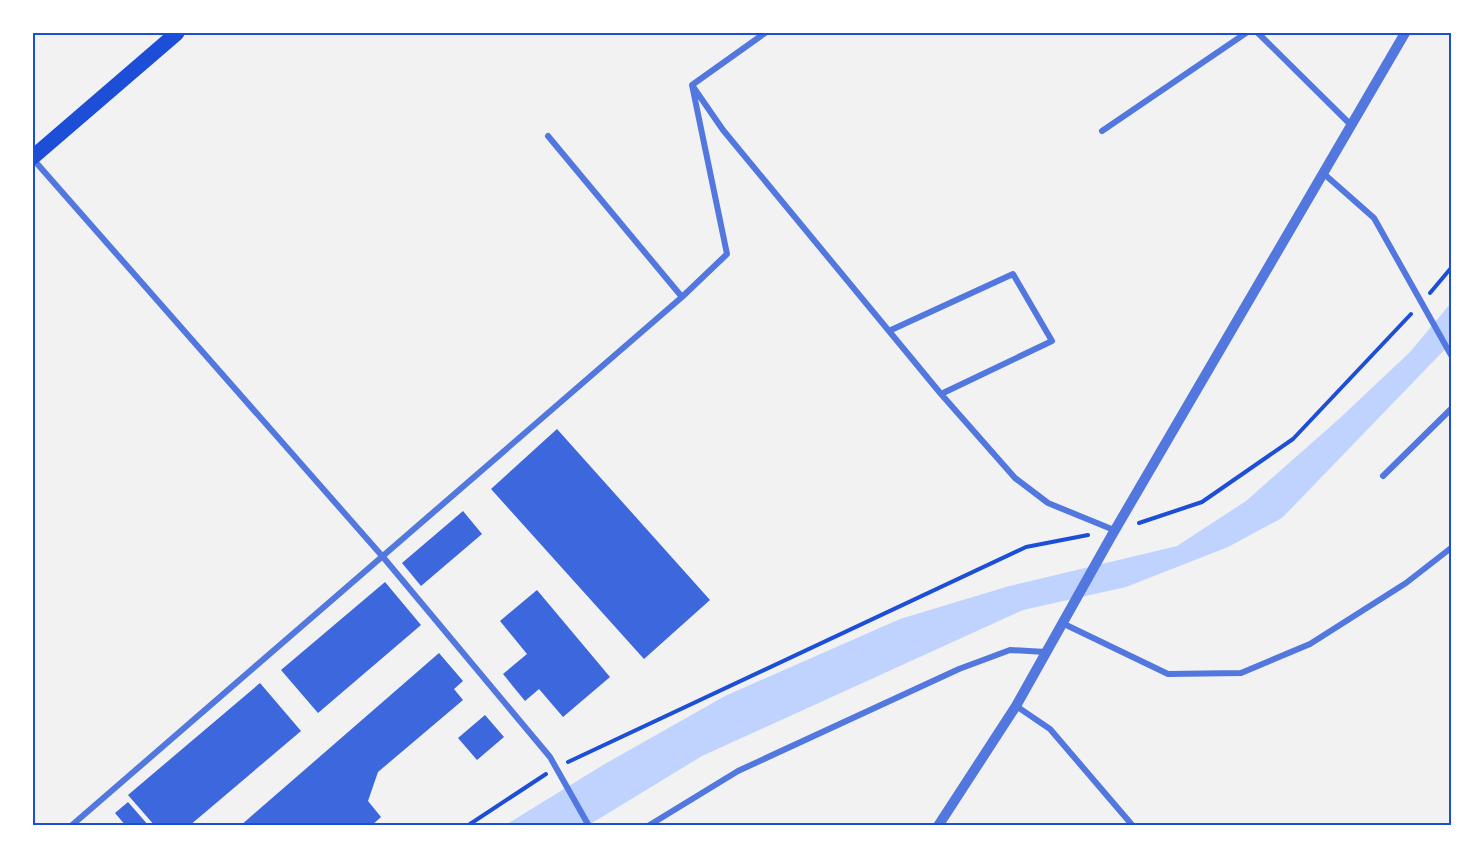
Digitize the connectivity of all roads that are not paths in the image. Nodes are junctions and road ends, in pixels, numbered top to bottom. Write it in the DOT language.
graph roads {
  1 [pos="177,33"];
  2 [pos="765,33"];
  3 [pos="1246,33"];
  4 [pos="1258,33"];
  5 [pos="1405,33"];
  6 [pos="692,85"];
  7 [pos="1351,125"];
  8 [pos="1102,131"];
  9 [pos="548,136"];
  10 [pos="33,158"];
  11 [pos="1323,173"];
  12 [pos="682,297"];
  13 [pos="891,330"];
  14 [pos="1451,355"];
  15 [pos="941,393"];
  16 [pos="1451,409"];
  17 [pos="1383,476"];
  18 [pos="1113,532"];
  19 [pos="1451,548"];
  20 [pos="383,557"];
  21 [pos="1060,626"];
  22 [pos="1046,652"];
  23 [pos="1016,706"];
  24 [pos="71,826"];
  25 [pos="589,826"];
  26 [pos="648,826"];
  27 [pos="938,826"];
  28 [pos="1133,826"];
  1 -- 10 [label="main road"];
  2 -- 6 [label="street"];
  3 -- 8 [label="street"];
  4 -- 7 [label="street"];
  5 -- 7 [label="street"];
  6 -- 12 [label="street"];
  6 -- 13 [label="street"];
  7 -- 11 [label="street"];
  9 -- 12 [label="street"];
  10 -- 20 [label="street"];
  11 -- 14 [label="street"];
  11 -- 18 [label="street"];
  12 -- 20 [label="street"];
  13 -- 15 [label="street"];
  13 -- 15 [label="street"];
  15 -- 18 [label="street"];
  16 -- 17 [label="street"];
  18 -- 21 [label="street"];
  19 -- 21 [label="street"];
  20 -- 24 [label="street"];
  20 -- 25 [label="street"];
  21 -- 22 [label="street"];
  22 -- 23 [label="street"];
  22 -- 26 [label="street"];
  23 -- 27 [label="street"];
  23 -- 28 [label="street"];
}
